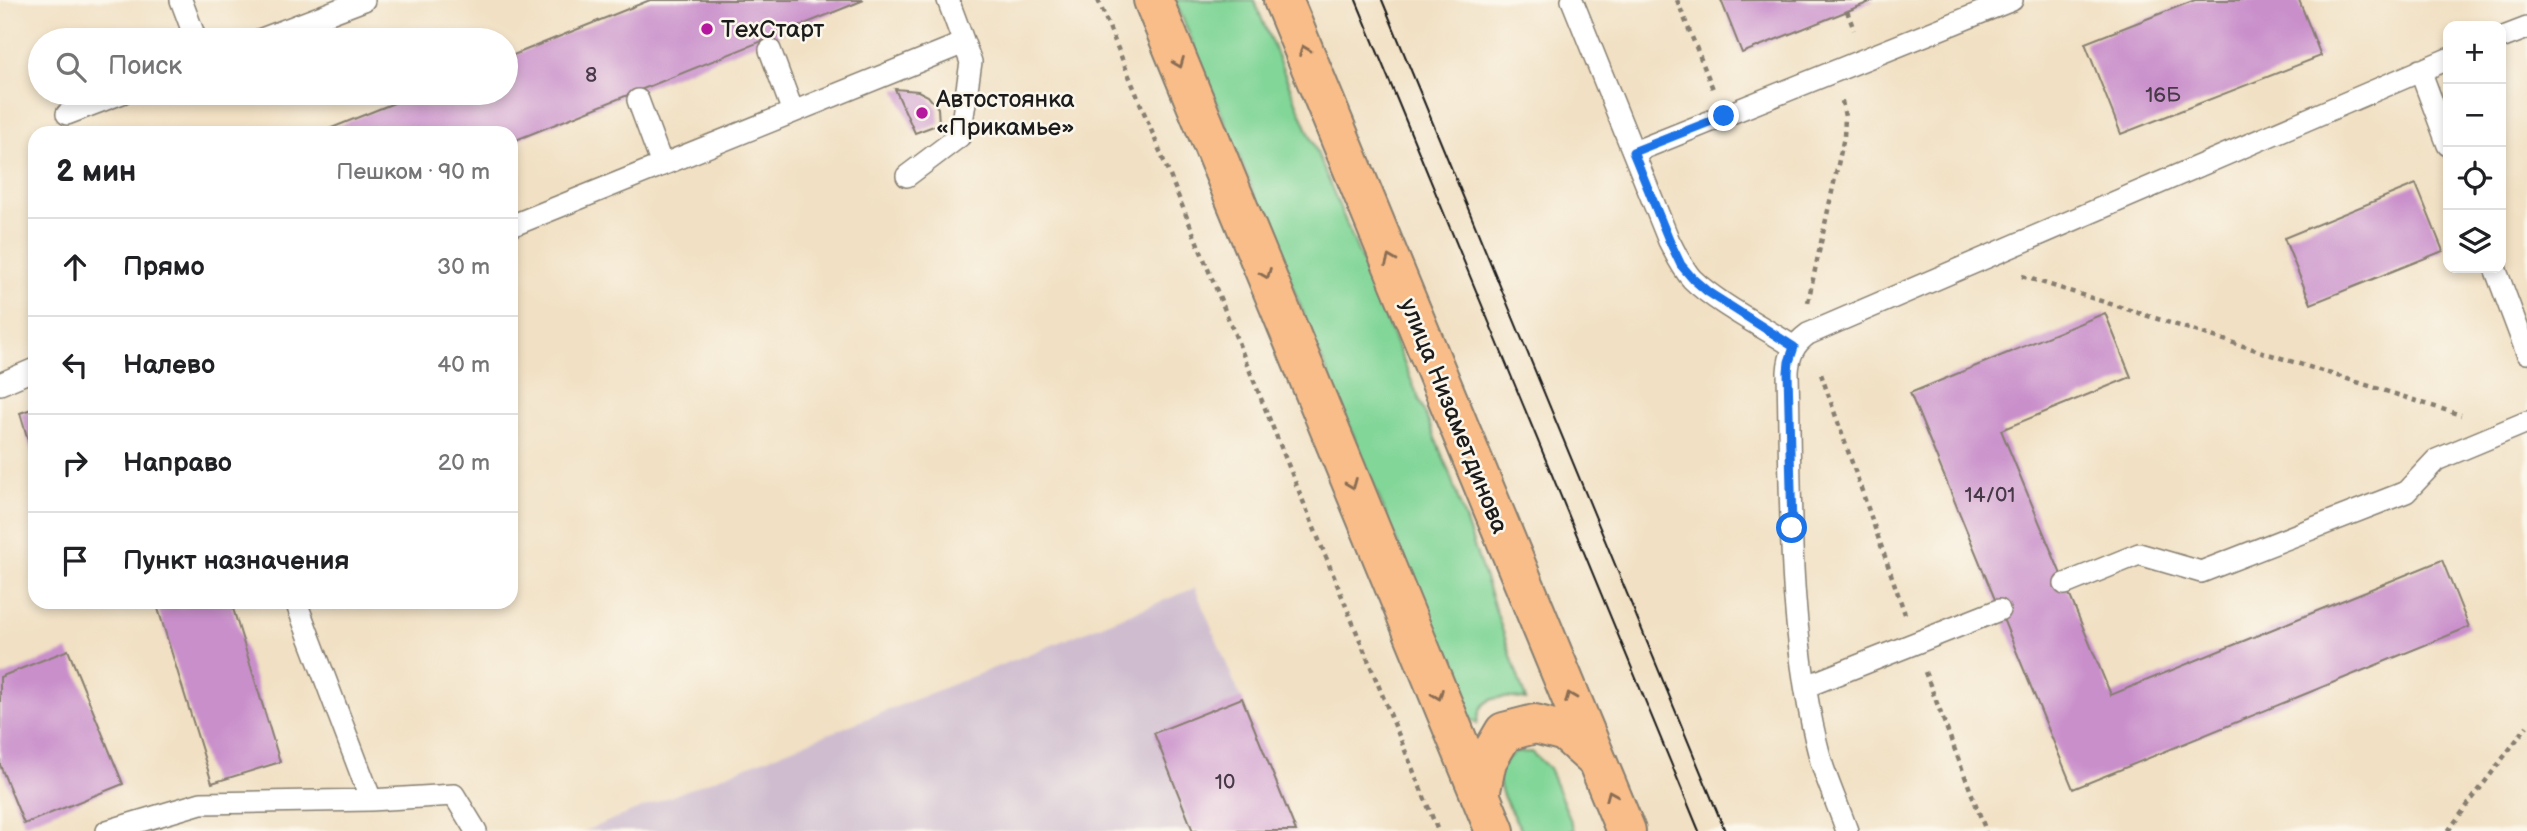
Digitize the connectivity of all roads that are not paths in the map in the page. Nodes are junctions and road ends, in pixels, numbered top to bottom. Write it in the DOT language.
graph roads {
  1 [pos="181,0"];
  2 [pos="364,0"];
  3 [pos="947,0"];
  4 [pos="1153,0"];
  5 [pos="1283,0"];
  6 [pos="1572,0"];
  7 [pos="2012,0"];
  8 [pos="192,28"];
  9 [pos="290,28"];
  10 [pos="2527,28"];
  11 [pos="2506,36"];
  12 [pos="964,43"];
  13 [pos="770,50"];
  14 [pos="2443,61"];
  15 [pos="2420,70"];
  16 [pos="638,100"];
  17 [pos="91,105"];
  18 [pos="793,112"];
  19 [pos="67,114"];
  20 [pos="2443,132"];
  21 [pos="1633,152"];
  22 [pos="662,165"];
  23 [pos="907,176"];
  24 [pos="518,223"];
  25 [pos="2497,273"];
  26 [pos="1801,341"];
  27 [pos="2527,353"];
  28 [pos="28,372"];
  29 [pos="0,384"];
  30 [pos="2518,426"];
  31 [pos="2065,584"];
  32 [pos="299,609"];
  33 [pos="1999,610"];
  34 [pos="1807,686"];
  35 [pos="1596,760"];
  36 [pos="1480,796"];
  37 [pos="371,800"];
  38 [pos="107,831"];
  39 [pos="476,831"];
  40 [pos="1495,831"];
  41 [pos="1626,831"];
  42 [pos="1847,831"];
  1 -- 8 [label="lane"];
  2 -- 9 [label="lane"];
  3 -- 12 [label="lane"];
  4 -- 36 [label="main road, one-way"];
  35 -- 5 [label="main road, улица Низаметдинова, one-way"];
  6 -- 21 [label="lane"];
  7 -- 21 [label="lane"];
  10 -- 11 [label="lane"];
  12 -- 18 [label="lane"];
  12 -- 23 [label="lane"];
  13 -- 18 [label="lane"];
  14 -- 15 [label="lane"];
  15 -- 20 [label="lane"];
  15 -- 26 [label="lane"];
  16 -- 22 [label="lane"];
  17 -- 19 [label="lane"];
  18 -- 22 [label="lane"];
  21 -- 26 [label="lane"];
  22 -- 24 [label="lane"];
  25 -- 27 [label="lane"];
  26 -- 34 [label="lane"];
  28 -- 29 [label="lane"];
  30 -- 31 [label="lane"];
  32 -- 37 [label="lane"];
  33 -- 34 [label="lane"];
  34 -- 42 [label="lane"];
  35 -- 36 [label="main road"];
  41 -- 35 [label="main road, улица Низаметдинова, one-way"];
  36 -- 40 [label="main road"];
  37 -- 38 [label="lane"];
  37 -- 39 [label="lane"];
}
